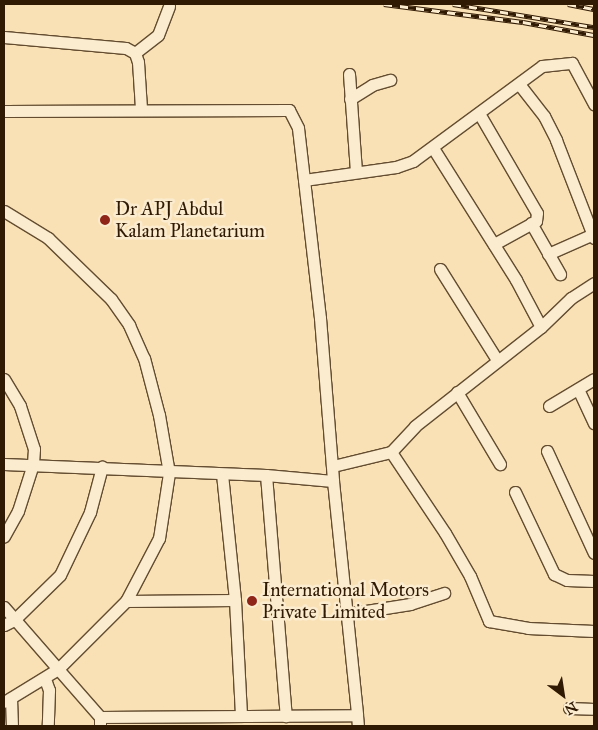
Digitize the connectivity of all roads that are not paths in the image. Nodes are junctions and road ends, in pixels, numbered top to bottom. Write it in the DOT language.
graph roads {
  1 [pos="169,6"];
  2 [pos="4,37"];
  3 [pos="135,53"];
  4 [pos="349,74"];
  5 [pos="390,80"];
  6 [pos="519,84"];
  7 [pos="350,99"];
  8 [pos="594,104"];
  9 [pos="141,109"];
  10 [pos="4,111"];
  11 [pos="480,115"];
  12 [pos="434,148"];
  13 [pos="356,172"];
  14 [pos="304,180"];
  15 [pos="4,211"];
  16 [pos="531,223"];
  17 [pos="593,234"];
  18 [pos="494,244"];
  19 [pos="548,254"];
  20 [pos="440,269"];
  21 [pos="560,274"];
  22 [pos="594,283"];
  23 [pos="541,327"];
  24 [pos="497,360"];
  25 [pos="594,379"];
  26 [pos="4,380"];
  27 [pos="578,389"];
  28 [pos="457,392"];
  29 [pos="549,406"];
  30 [pos="594,422"];
  31 [pos="547,451"];
  32 [pos="392,452"];
  33 [pos="4,464"];
  34 [pos="33,464"];
  35 [pos="500,464"];
  36 [pos="332,466"];
  37 [pos="102,467"];
  38 [pos="169,473"];
  39 [pos="222,474"];
  40 [pos="266,475"];
  41 [pos="333,481"];
  42 [pos="516,492"];
  43 [pos="4,536"];
  44 [pos="594,553"];
  45 [pos="594,581"];
  46 [pos="444,594"];
  47 [pos="235,600"];
  48 [pos="126,601"];
  49 [pos="4,607"];
  50 [pos="347,614"];
  51 [pos="9,622"];
  52 [pos="594,631"];
  53 [pos="58,669"];
  54 [pos="45,679"];
  55 [pos="7,700"];
  56 [pos="569,708"];
  57 [pos="594,709"];
  58 [pos="242,716"];
  59 [pos="286,716"];
  60 [pos="357,721"];
  61 [pos="100,722"];
  62 [pos="12,726"];
  63 [pos="48,726"];
  1 -- 3 [label="street"];
  2 -- 3 [label="street"];
  3 -- 9 [label="street"];
  4 -- 7 [label="street"];
  5 -- 7 [label="street"];
  6 -- 8 [label="street"];
  6 -- 11 [label="street"];
  6 -- 17 [label="street"];
  7 -- 13 [label="street"];
  9 -- 10 [label="street"];
  9 -- 14 [label="street"];
  11 -- 12 [label="street"];
  11 -- 16 [label="street"];
  12 -- 13 [label="street"];
  12 -- 18 [label="street"];
  13 -- 14 [label="street"];
  14 -- 36 [label="street"];
  15 -- 38 [label="street"];
  16 -- 18 [label="street"];
  16 -- 19 [label="street"];
  17 -- 19 [label="street"];
  18 -- 23 [label="street"];
  19 -- 21 [label="street"];
  20 -- 24 [label="street"];
  22 -- 23 [label="street"];
  23 -- 24 [label="street"];
  24 -- 28 [label="street"];
  25 -- 27 [label="street"];
  26 -- 34 [label="street"];
  27 -- 29 [label="street"];
  27 -- 30 [label="street"];
  28 -- 32 [label="street"];
  28 -- 35 [label="street"];
  31 -- 44 [label="street"];
  32 -- 36 [label="street"];
  32 -- 52 [label="street"];
  33 -- 34 [label="street"];
  34 -- 37 [label="street"];
  34 -- 43 [label="street"];
  36 -- 41 [label="street"];
  37 -- 38 [label="street"];
  37 -- 51 [label="street"];
  38 -- 39 [label="street"];
  38 -- 48 [label="street"];
  39 -- 40 [label="street"];
  39 -- 47 [label="street"];
  40 -- 41 [label="street"];
  40 -- 59 [label="street"];
  41 -- 50 [label="street"];
  42 -- 45 [label="street"];
  46 -- 50 [label="street"];
  47 -- 48 [label="street"];
  47 -- 58 [label="street"];
  48 -- 53 [label="street"];
  49 -- 51 [label="street"];
  50 -- 60 [label="street"];
  51 -- 53 [label="street"];
  53 -- 54 [label="street"];
  53 -- 61 [label="street"];
  54 -- 55 [label="street"];
  54 -- 63 [label="street"];
  55 -- 62 [label="street"];
  56 -- 57 [label="street"];
  58 -- 59 [label="street"];
  58 -- 61 [label="street"];
  59 -- 60 [label="street"];
}
